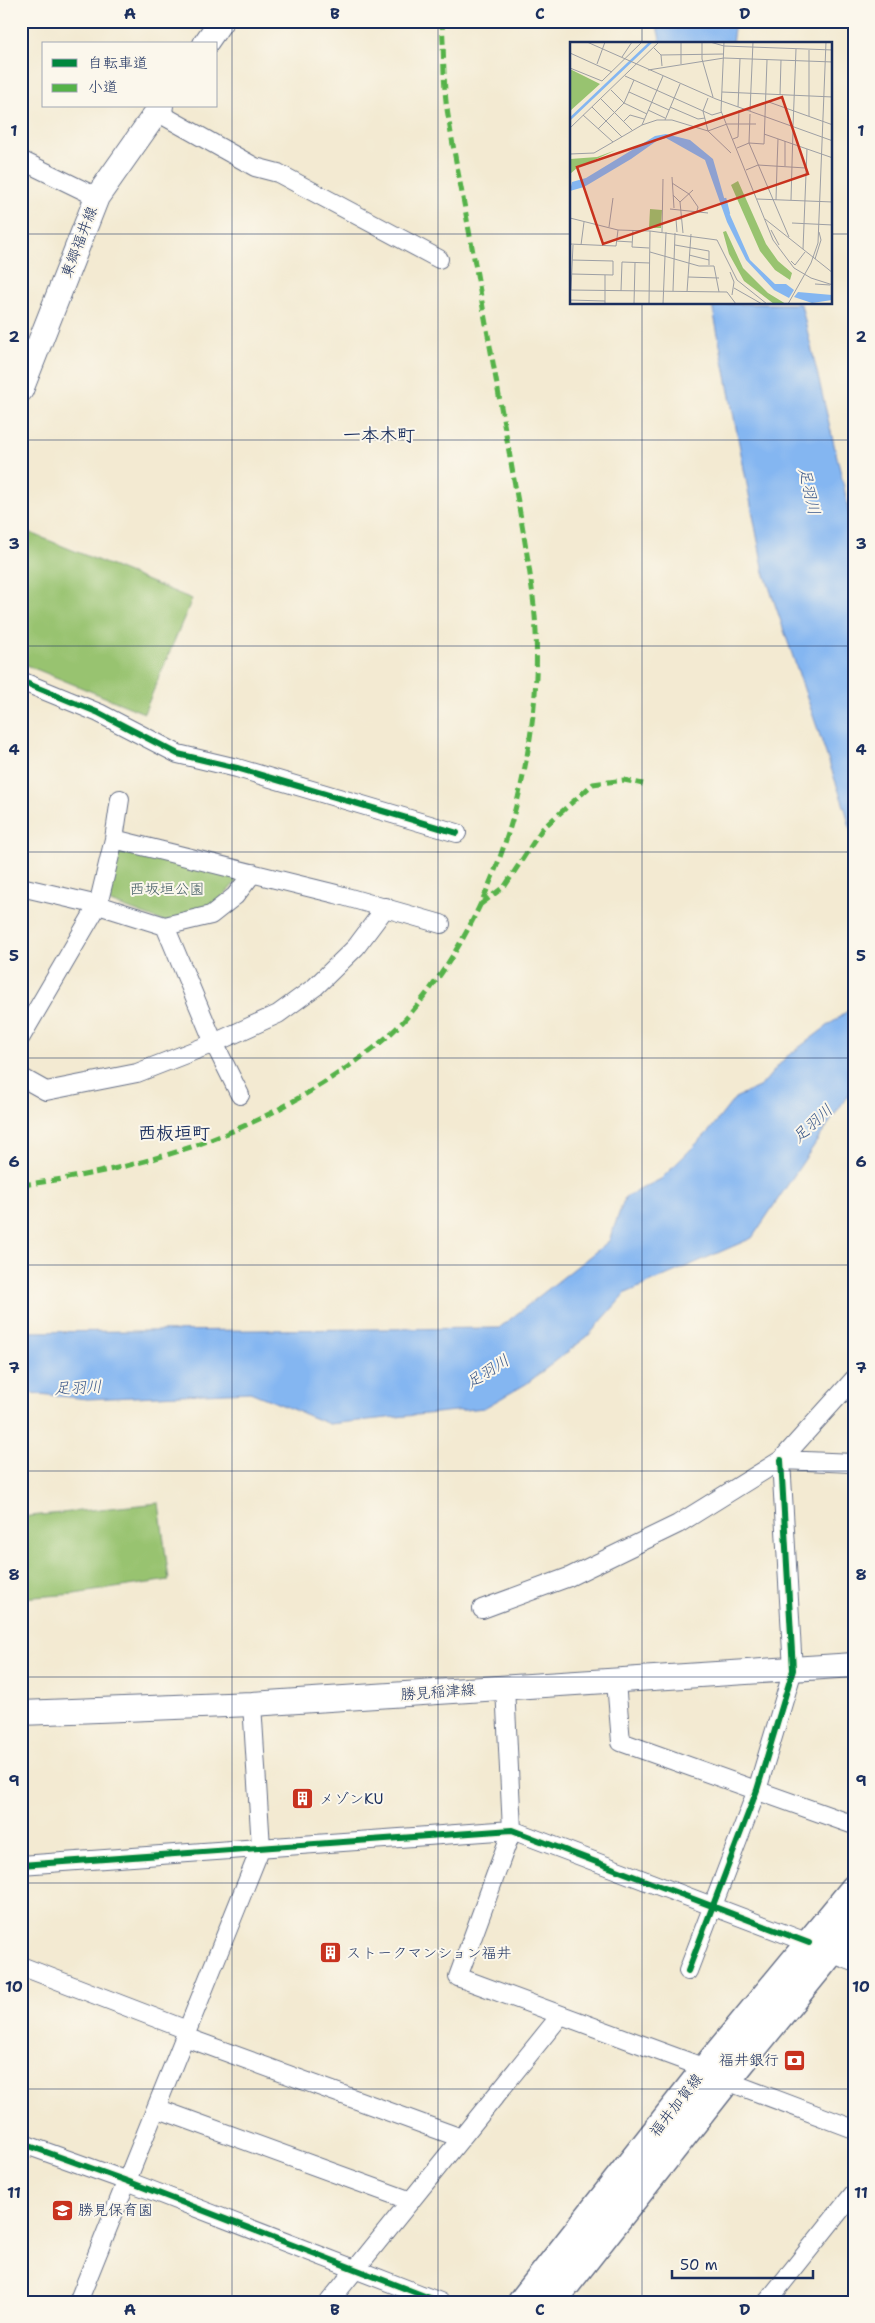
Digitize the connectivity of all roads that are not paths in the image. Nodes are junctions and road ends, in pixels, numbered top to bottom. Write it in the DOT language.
graph roads {
  1 [pos="221,21"];
  2 [pos="206,42"];
  3 [pos="159,109"];
  4 [pos="21,160"];
  5 [pos="97,197"];
  6 [pos="439,258"];
  7 [pos="28,350"];
  8 [pos="21,390"];
  9 [pos="21,681"];
  10 [pos="120,799"];
  11 [pos="457,834"];
  12 [pos="114,839"];
  13 [pos="253,874"];
  14 [pos="21,887"];
  15 [pos="98,905"];
  16 [pos="386,907"];
  17 [pos="441,924"];
  18 [pos="164,926"];
  19 [pos="21,1037"];
  20 [pos="214,1042"];
  21 [pos="21,1077"];
  22 [pos="240,1095"];
  23 [pos="854,1379"];
  24 [pos="781,1460"];
  25 [pos="854,1463"];
  26 [pos="482,1609"];
  27 [pos="854,1665"];
  28 [pos="793,1670"];
  29 [pos="616,1682"];
  30 [pos="505,1687"];
  31 [pos="252,1704"];
  32 [pos="21,1713"];
  33 [pos="757,1790"];
  34 [pos="854,1825"];
  35 [pos="512,1830"];
  36 [pos="261,1847"];
  37 [pos="21,1865"];
  38 [pos="854,1888"];
  39 [pos="713,1906"];
  40 [pos="854,1926"];
  41 [pos="831,1953"];
  42 [pos="21,1966"];
  43 [pos="688,1971"];
  44 [pos="560,2016"];
  45 [pos="186,2033"];
  46 [pos="705,2068"];
  47 [pos="727,2081"];
  48 [pos="156,2108"];
  49 [pos="854,2129"];
  50 [pos="461,2138"];
  51 [pos="21,2143"];
  52 [pos="127,2181"];
  53 [pos="854,2193"];
  54 [pos="411,2201"];
  55 [pos="356,2268"];
  56 [pos="78,2302"];
  57 [pos="329,2302"];
  58 [pos="440,2302"];
  59 [pos="521,2302"];
  60 [pos="553,2302"];
  61 [pos="767,2302"];
  1 -- 2 [label="main road"];
  3 -- 5 [label="main road, 東郷福井線"];
  3 -- 6 [label="street"];
  4 -- 5 [label="street"];
  5 -- 7 [label="main road, 東郷福井線"];
  7 -- 8 [label="main road, 東郷福井線"];
  9 -- 11 [label="street"];
  10 -- 12 [label="street"];
  12 -- 13 [label="street"];
  12 -- 15 [label="street"];
  13 -- 16 [label="street"];
  13 -- 18 [label="street"];
  14 -- 15 [label="street"];
  15 -- 18 [label="street"];
  15 -- 19 [label="street"];
  16 -- 17 [label="street"];
  16 -- 20 [label="street"];
  18 -- 20 [label="street"];
  20 -- 21 [label="street"];
  20 -- 22 [label="street"];
  23 -- 24 [label="street"];
  24 -- 25 [label="street"];
  24 -- 26 [label="street"];
  24 -- 28 [label="street"];
  27 -- 28 [label="main road, 勝見稲津線"];
  28 -- 29 [label="main road, 勝見稲津線"];
  28 -- 33 [label="street"];
  29 -- 30 [label="main road, 勝見稲津線"];
  29 -- 33 [label="street"];
  30 -- 31 [label="main road, 勝見稲津線"];
  30 -- 35 [label="street"];
  31 -- 32 [label="main road, 勝見稲津線"];
  31 -- 36 [label="street"];
  33 -- 34 [label="street"];
  33 -- 39 [label="street"];
  35 -- 36 [label="street"];
  35 -- 39 [label="street"];
  35 -- 44 [label="street"];
  36 -- 37 [label="street"];
  36 -- 45 [label="street"];
  38 -- 41 [label="main road, 福井加賀線"];
  39 -- 41 [label="street"];
  39 -- 43 [label="street"];
  40 -- 41 [label="main road, 福井加賀線"];
  41 -- 46 [label="main road, 福井加賀線"];
  41 -- 47 [label="main road, 福井加賀線"];
  42 -- 45 [label="street"];
  44 -- 46 [label="street"];
  44 -- 50 [label="street"];
  45 -- 48 [label="street"];
  45 -- 50 [label="street"];
  46 -- 47 [label="street"];
  46 -- 59 [label="main road, 福井加賀線"];
  47 -- 49 [label="street"];
  47 -- 60 [label="main road, 福井加賀線"];
  48 -- 52 [label="street"];
  48 -- 54 [label="street"];
  50 -- 54 [label="street"];
  51 -- 52 [label="street"];
  52 -- 55 [label="street"];
  52 -- 56 [label="street"];
  53 -- 61 [label="street"];
  54 -- 55 [label="street"];
  55 -- 57 [label="street"];
  55 -- 58 [label="street"];
}
